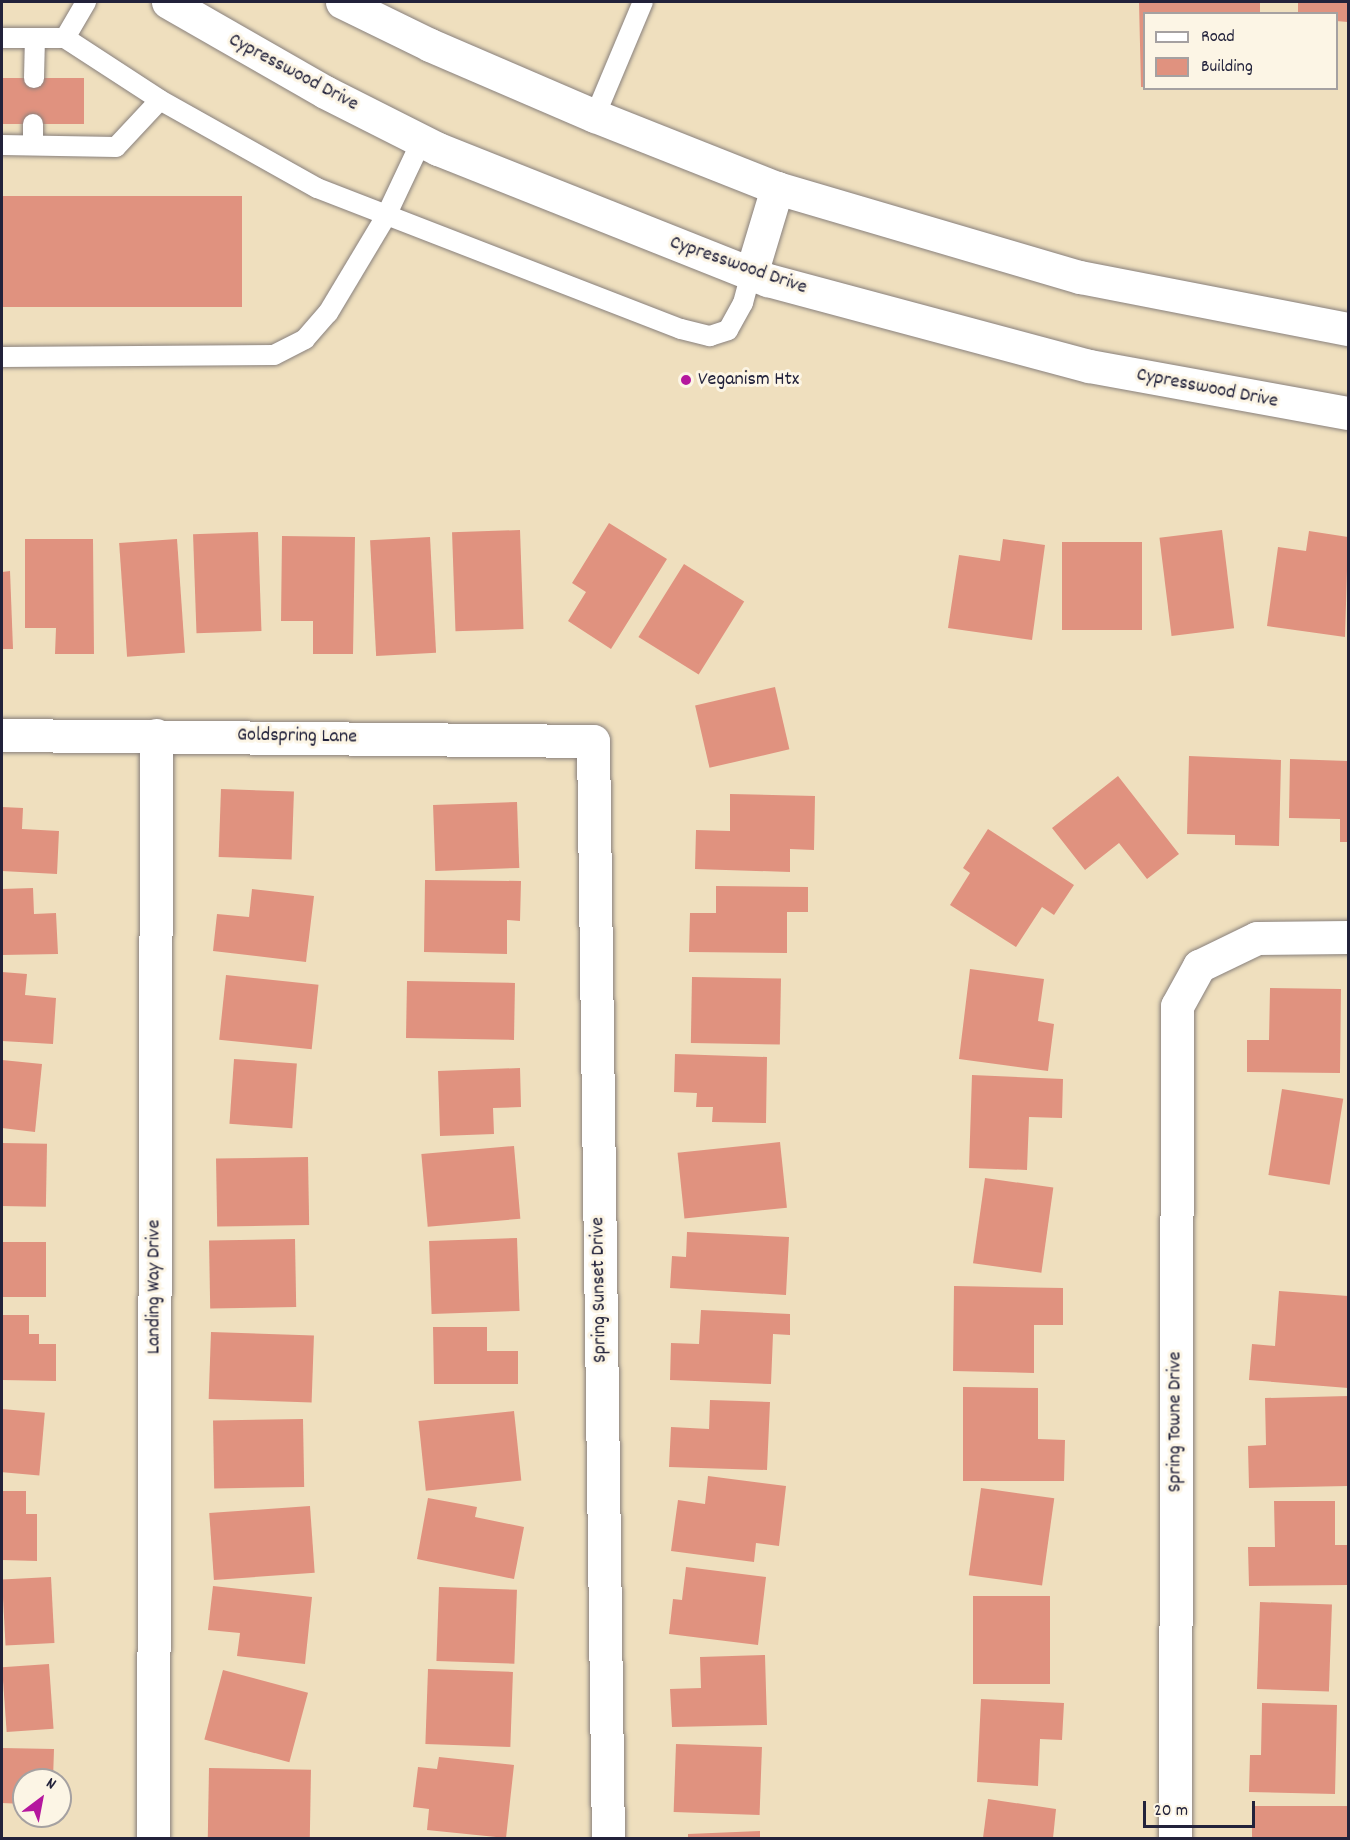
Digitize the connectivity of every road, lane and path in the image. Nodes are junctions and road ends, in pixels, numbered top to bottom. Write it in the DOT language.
graph roads {
  1 [pos="86,2"];
  2 [pos="168,2"];
  3 [pos="643,2"];
  4 [pos="359,5"];
  5 [pos="2,38"];
  6 [pos="35,38"];
  7 [pos="65,38"];
  8 [pos="34,78"];
  9 [pos="160,100"];
  10 [pos="595,116"];
  11 [pos="33,124"];
  12 [pos="422,140"];
  13 [pos="2,145"];
  14 [pos="33,146"];
  15 [pos="777,188"];
  16 [pos="386,216"];
  17 [pos="751,274"];
  18 [pos="1348,329"];
  19 [pos="2,357"];
  20 [pos="1348,413"];
  21 [pos="2,735"];
  22 [pos="156,735"];
  23 [pos="593,741"];
  24 [pos="1348,937"];
  25 [pos="153,1839"];
  26 [pos="608,1839"];
  27 [pos="1176,1839"];
  1 -- 7 [label="lane"];
  2 -- 12 [label="street, Cypresswood Drive"];
  3 -- 10 [label="lane"];
  4 -- 10 [label="street"];
  5 -- 6 [label="lane"];
  6 -- 7 [label="lane"];
  6 -- 8 [label="lane"];
  7 -- 9 [label="lane"];
  9 -- 14 [label="lane"];
  9 -- 16 [label="lane"];
  10 -- 15 [label="street"];
  11 -- 14 [label="lane"];
  12 -- 16 [label="lane"];
  12 -- 17 [label="street, Cypresswood Drive"];
  13 -- 14 [label="lane"];
  15 -- 17 [label="street"];
  15 -- 18 [label="street"];
  16 -- 17 [label="lane"];
  16 -- 19 [label="lane"];
  17 -- 20 [label="street, Cypresswood Drive"];
  21 -- 22 [label="street, Goldspring Lane"];
  22 -- 23 [label="street, Goldspring Lane"];
  22 -- 25 [label="street, Landing Way Drive"];
  23 -- 26 [label="street, Spring Sunset Drive"];
  24 -- 27 [label="street, Spring Towne Drive"];
}
